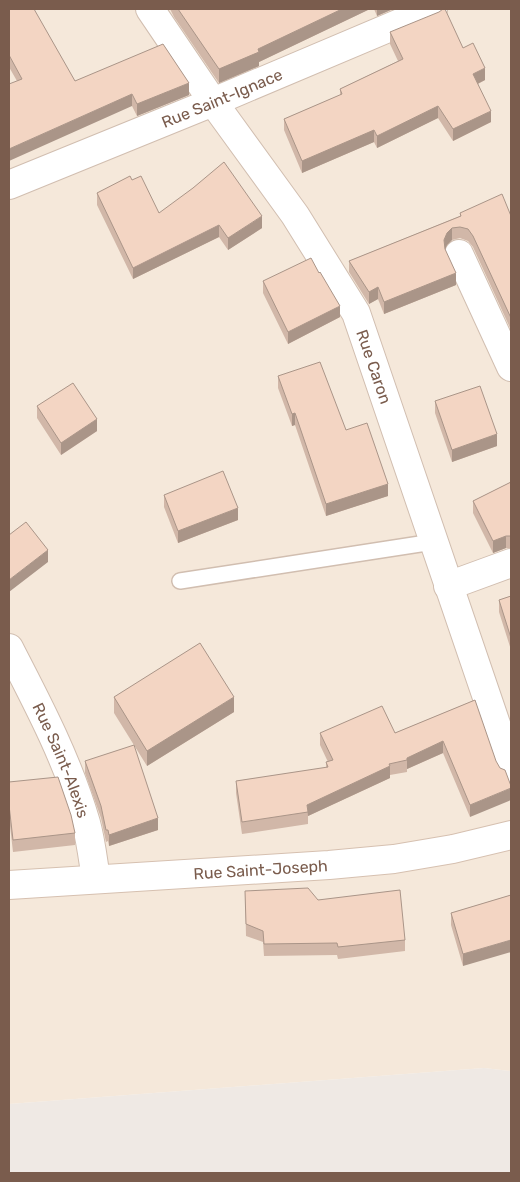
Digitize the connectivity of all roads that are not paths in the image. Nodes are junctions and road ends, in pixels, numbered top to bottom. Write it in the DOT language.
graph roads {
  1 [pos="150,9"];
  2 [pos="433,9"];
  3 [pos="213,102"];
  4 [pos="9,185"];
  5 [pos="459,254"];
  6 [pos="511,367"];
  7 [pos="433,542"];
  8 [pos="511,563"];
  9 [pos="180,582"];
  10 [pos="448,586"];
  11 [pos="9,648"];
  12 [pos="511,768"];
  13 [pos="511,835"];
  14 [pos="96,879"];
  15 [pos="9,885"];
  1 -- 3 [label="street, Rue Caron"];
  2 -- 3 [label="street, Rue Saint-Ignace"];
  3 -- 4 [label="street, Rue Saint-Ignace"];
  3 -- 7 [label="street, Rue Caron"];
  5 -- 6 [label="street"];
  7 -- 9 [label="lane"];
  7 -- 10 [label="street, Rue Caron"];
  8 -- 10 [label="street"];
  10 -- 12 [label="street, Rue Caron"];
  11 -- 14 [label="street, Rue Saint-Alexis"];
  13 -- 14 [label="street, Rue Saint-Joseph"];
  14 -- 15 [label="street, Rue Saint-Joseph"];
}
